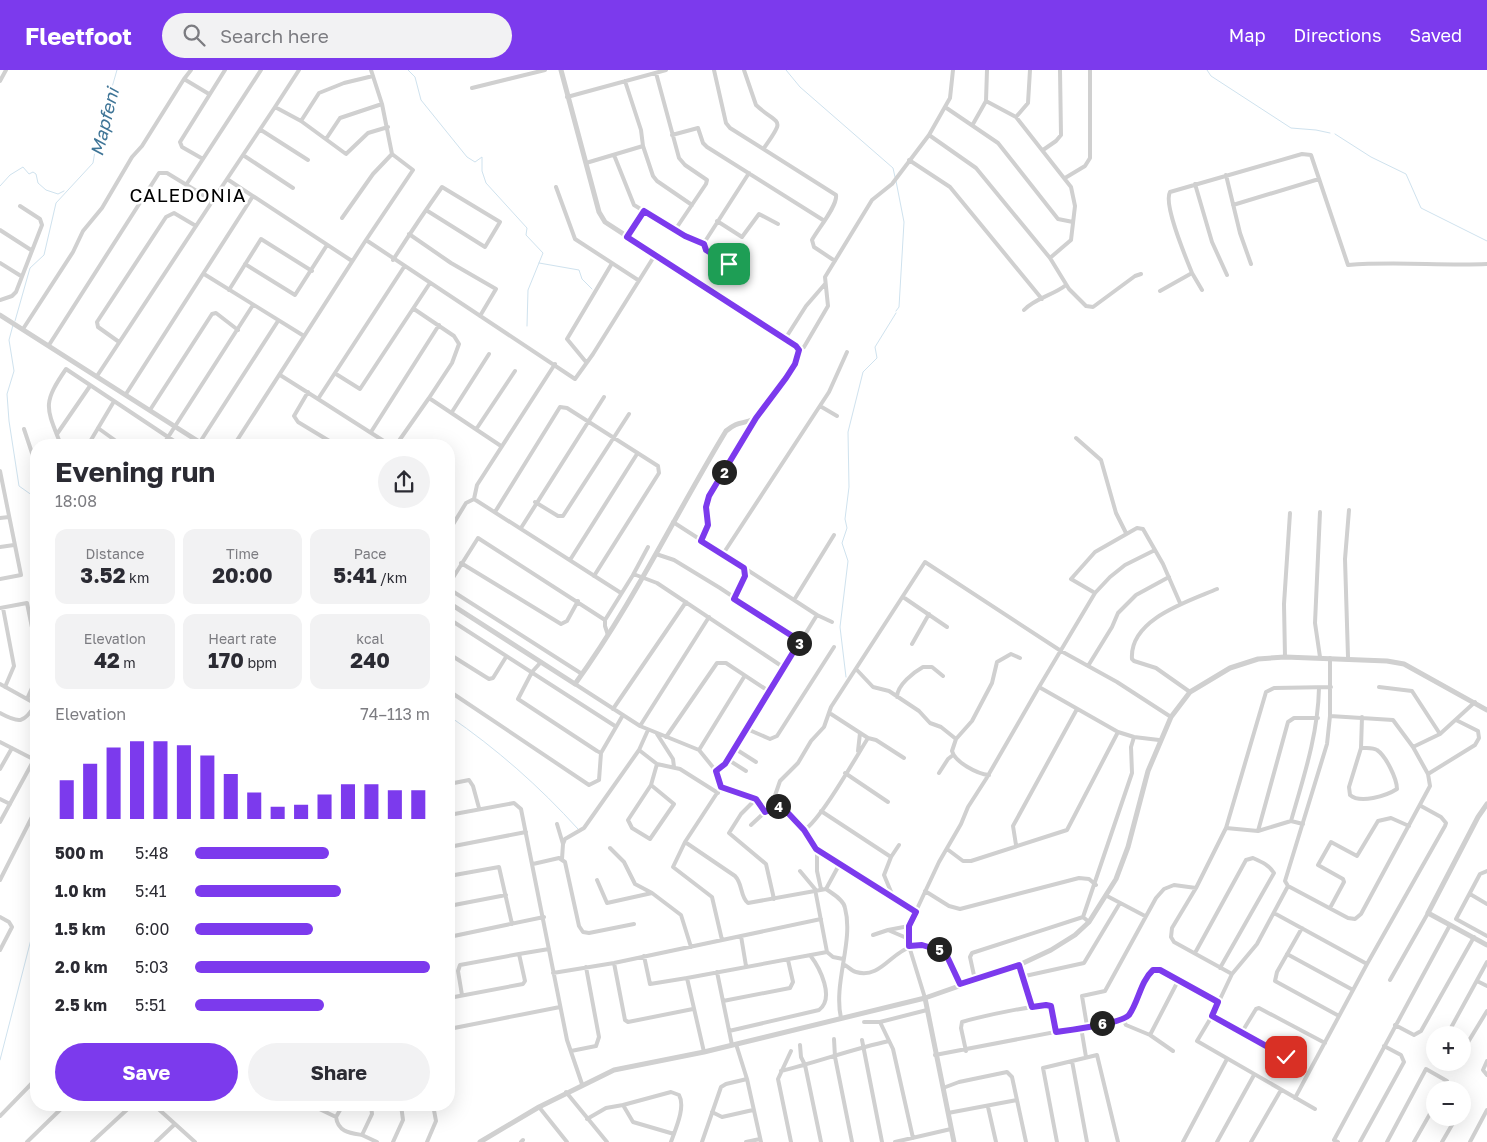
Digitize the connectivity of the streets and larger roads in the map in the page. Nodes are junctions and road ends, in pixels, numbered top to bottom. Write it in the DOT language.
graph roads {
  1 [pos="6,70"];
  2 [pos="191,70"];
  3 [pos="226,70"];
  4 [pos="261,70"];
  5 [pos="299,70"];
  6 [pos="371,70"];
  7 [pos="545,70"];
  8 [pos="561,70"];
  9 [pos="666,70"];
  10 [pos="714,70"];
  11 [pos="744,70"];
  12 [pos="953,70"];
  13 [pos="987,70"];
  14 [pos="1030,70"];
  15 [pos="1060,70"];
  16 [pos="1090,70"];
  17 [pos="656,73"];
  18 [pos="373,76"];
  19 [pos="184,79"];
  20 [pos="0,81"];
  21 [pos="626,81"];
  22 [pos="472,88"];
  23 [pos="209,94"];
  24 [pos="567,97"];
  25 [pos="986,101"];
  26 [pos="382,104"];
  27 [pos="946,106"];
  28 [pos="275,107"];
  29 [pos="1016,117"];
  30 [pos="301,121"];
  31 [pos="973,124"];
  32 [pos="388,127"];
  33 [pos="261,130"];
  34 [pos="672,135"];
  35 [pos="929,135"];
  36 [pos="326,139"];
  37 [pos="643,146"];
  38 [pos="764,148"];
  39 [pos="1042,150"];
  40 [pos="392,154"];
  41 [pos="243,155"];
  42 [pos="614,155"];
  43 [pos="203,160"];
  44 [pos="308,160"];
  45 [pos="909,160"];
  46 [pos="586,163"];
  47 [pos="749,173"];
  48 [pos="1226,175"];
  49 [pos="1065,178"];
  50 [pos="228,179"];
  51 [pos="1319,179"];
  52 [pos="1195,184"];
  53 [pos="186,185"];
  54 [pos="556,187"];
  55 [pos="293,188"];
  56 [pos="253,196"];
  57 [pos="213,201"];
  58 [pos="692,205"];
  59 [pos="1233,205"];
  60 [pos="20,206"];
  61 [pos="426,210"];
  62 [pos="644,211"];
  63 [pos="342,218"];
  64 [pos="823,220"];
  65 [pos="717,221"];
  66 [pos="1073,222"];
  67 [pos="778,224"];
  68 [pos="196,226"];
  69 [pos="0,230"];
  70 [pos="675,230"];
  71 [pos="409,234"];
  72 [pos="627,237"];
  73 [pos="366,240"];
  74 [pos="704,244"];
  75 [pos="327,245"];
  76 [pos="31,250"];
  77 [pos="655,255"];
  78 [pos="1050,258"];
  79 [pos="393,260"];
  80 [pos="835,261"];
  81 [pos="352,262"];
  82 [pos="0,263"];
  83 [pos="245,264"];
  84 [pos="729,264"];
  85 [pos="1251,264"];
  86 [pos="1487,264"];
  87 [pos="611,265"];
  88 [pos="404,267"];
  89 [pos="312,271"];
  90 [pos="1192,273"];
  91 [pos="204,274"];
  92 [pos="1141,274"];
  93 [pos="1227,275"];
  94 [pos="20,276"];
  95 [pos="638,280"];
  96 [pos="430,283"];
  97 [pos="825,284"];
  98 [pos="1066,285"];
  99 [pos="229,290"];
  100 [pos="1160,290"];
  101 [pos="1202,290"];
  102 [pos="1042,299"];
  103 [pos="0,300"];
  104 [pos="253,305"];
  105 [pos="414,309"];
  106 [pos="1024,310"];
  107 [pos="0,315"];
  108 [pos="480,316"];
  109 [pos="278,321"];
  110 [pos="439,325"];
  111 [pos="24,329"];
  112 [pos="238,330"];
  113 [pos="304,336"];
  114 [pos="785,339"];
  115 [pos="119,342"];
  116 [pos="49,345"];
  117 [pos="799,350"];
  118 [pos="847,352"];
  119 [pos="490,354"];
  120 [pos="586,362"];
  121 [pos="555,364"];
  122 [pos="515,371"];
  123 [pos="336,374"];
  124 [pos="280,375"];
  125 [pos="97,376"];
  126 [pos="90,386"];
  127 [pos="308,392"];
  128 [pos="126,394"];
  129 [pos="604,397"];
  130 [pos="429,398"];
  131 [pos="318,399"];
  132 [pos="113,403"];
  133 [pos="820,406"];
  134 [pos="150,410"];
  135 [pos="452,412"];
  136 [pos="629,414"];
  137 [pos="837,416"];
  138 [pos="756,418"];
  139 [pos="587,422"];
  140 [pos="176,427"];
  141 [pos="98,428"];
  142 [pos="477,428"];
  143 [pos="24,429"];
  144 [pos="371,432"];
  145 [pos="56,434"];
  146 [pos="168,438"];
  147 [pos="613,438"];
  148 [pos="1076,438"];
  149 [pos="58,439"];
  150 [pos="92,439"];
  151 [pos="113,439"];
  152 [pos="194,439"];
  153 [pos="205,439"];
  154 [pos="238,439"];
  155 [pos="326,439"];
  156 [pos="381,439"];
  157 [pos="400,439"];
  158 [pos="501,446"];
  159 [pos="30,447"];
  160 [pos="637,454"];
  161 [pos="0,471"];
  162 [pos="474,499"];
  163 [pos="536,502"];
  164 [pos="1349,510"];
  165 [pos="495,512"];
  166 [pos="1320,512"];
  167 [pos="1290,513"];
  168 [pos="9,517"];
  169 [pos="0,518"];
  170 [pos="455,521"];
  171 [pos="673,521"];
  172 [pos="521,528"];
  173 [pos="1126,533"];
  174 [pos="834,535"];
  175 [pos="701,541"];
  176 [pos="14,544"];
  177 [pos="0,547"];
  178 [pos="648,547"];
  179 [pos="1155,550"];
  180 [pos="656,554"];
  181 [pos="723,554"];
  182 [pos="570,560"];
  183 [pos="462,563"];
  184 [pos="744,568"];
  185 [pos="455,574"];
  186 [pos="633,575"];
  187 [pos="594,576"];
  188 [pos="1169,577"];
  189 [pos="644,578"];
  190 [pos="0,579"];
  191 [pos="1217,589"];
  192 [pos="455,593"];
  193 [pos="621,593"];
  194 [pos="1095,594"];
  195 [pos="903,596"];
  196 [pos="734,599"];
  197 [pos="794,600"];
  198 [pos="578,601"];
  199 [pos="686,602"];
  200 [pos="1180,603"];
  201 [pos="455,606"];
  202 [pos="2,608"];
  203 [pos="929,614"];
  204 [pos="816,615"];
  205 [pos="709,617"];
  206 [pos="30,618"];
  207 [pos="605,620"];
  208 [pos="832,622"];
  209 [pos="455,624"];
  210 [pos="947,626"];
  211 [pos="608,635"];
  212 [pos="800,641"];
  213 [pos="912,644"];
  214 [pos="834,647"];
  215 [pos="1061,651"];
  216 [pos="1285,656"];
  217 [pos="506,657"];
  218 [pos="1320,657"];
  219 [pos="1330,657"];
  220 [pos="1348,657"];
  221 [pos="455,658"];
  222 [pos="1020,658"];
  223 [pos="541,662"];
  224 [pos="1088,666"];
  225 [pos="783,667"];
  226 [pos="856,670"];
  227 [pos="532,672"];
  228 [pos="582,674"];
  229 [pos="943,676"];
  230 [pos="744,677"];
  231 [pos="0,684"];
  232 [pos="575,684"];
  233 [pos="1039,686"];
  234 [pos="5,687"];
  235 [pos="1331,687"];
  236 [pos="1379,687"];
  237 [pos="1319,688"];
  238 [pos="770,692"];
  239 [pos="1190,692"];
  240 [pos="30,693"];
  241 [pos="455,695"];
  242 [pos="897,697"];
  243 [pos="27,699"];
  244 [pos="30,701"];
  245 [pos="1475,702"];
  246 [pos="613,709"];
  247 [pos="1077,709"];
  248 [pos="1487,710"];
  249 [pos="0,713"];
  250 [pos="30,713"];
  251 [pos="830,714"];
  252 [pos="623,715"];
  253 [pos="1330,716"];
  254 [pos="1171,717"];
  255 [pos="1362,717"];
  256 [pos="1318,718"];
  257 [pos="1456,720"];
  258 [pos="615,726"];
  259 [pos="640,726"];
  260 [pos="747,729"];
  261 [pos="648,730"];
  262 [pos="1118,732"];
  263 [pos="860,733"];
  264 [pos="657,734"];
  265 [pos="1440,734"];
  266 [pos="666,737"];
  267 [pos="1134,737"];
  268 [pos="868,738"];
  269 [pos="956,739"];
  270 [pos="1159,740"];
  271 [pos="0,742"];
  272 [pos="1413,747"];
  273 [pos="12,748"];
  274 [pos="734,748"];
  275 [pos="1361,748"];
  276 [pos="639,750"];
  277 [pos="699,750"];
  278 [pos="601,753"];
  279 [pos="858,754"];
  280 [pos="953,755"];
  281 [pos="30,756"];
  282 [pos="728,758"];
  283 [pos="904,758"];
  284 [pos="756,762"];
  285 [pos="656,764"];
  286 [pos="674,766"];
  287 [pos="30,767"];
  288 [pos="0,769"];
  289 [pos="716,771"];
  290 [pos="746,771"];
  291 [pos="845,773"];
  292 [pos="939,773"];
  293 [pos="1428,774"];
  294 [pos="988,777"];
  295 [pos="455,783"];
  296 [pos="651,785"];
  297 [pos="721,787"];
  298 [pos="718,793"];
  299 [pos="0,799"];
  300 [pos="756,799"];
  301 [pos="773,802"];
  302 [pos="888,802"];
  303 [pos="10,804"];
  304 [pos="1487,804"];
  305 [pos="1421,806"];
  306 [pos="478,808"];
  307 [pos="821,811"];
  308 [pos="765,812"];
  309 [pos="455,814"];
  310 [pos="30,821"];
  311 [pos="1291,821"];
  312 [pos="0,822"];
  313 [pos="557,824"];
  314 [pos="1303,824"];
  315 [pos="751,825"];
  316 [pos="1409,826"];
  317 [pos="1226,828"];
  318 [pos="804,830"];
  319 [pos="1258,831"];
  320 [pos="526,832"];
  321 [pos="685,842"];
  322 [pos="563,844"];
  323 [pos="899,845"];
  324 [pos="1016,845"];
  325 [pos="455,846"];
  326 [pos="610,848"];
  327 [pos="816,849"];
  328 [pos="947,849"];
  329 [pos="891,857"];
  330 [pos="562,859"];
  331 [pos="533,864"];
  332 [pos="840,865"];
  333 [pos="800,871"];
  334 [pos="1487,871"];
  335 [pos="455,875"];
  336 [pos="0,880"];
  337 [pos="597,880"];
  338 [pos="885,882"];
  339 [pos="1096,885"];
  340 [pos="1288,886"];
  341 [pos="875,888"];
  342 [pos="1196,888"];
  343 [pos="815,889"];
  344 [pos="821,889"];
  345 [pos="826,889"];
  346 [pos="925,891"];
  347 [pos="652,893"];
  348 [pos="1470,894"];
  349 [pos="506,895"];
  350 [pos="1108,896"];
  351 [pos="774,899"];
  352 [pos="894,900"];
  353 [pos="1120,902"];
  354 [pos="1487,904"];
  355 [pos="455,905"];
  356 [pos="1330,908"];
  357 [pos="916,912"];
  358 [pos="1274,913"];
  359 [pos="1428,913"];
  360 [pos="1145,916"];
  361 [pos="0,917"];
  362 [pos="544,917"];
  363 [pos="1083,917"];
  364 [pos="821,919"];
  365 [pos="1089,922"];
  366 [pos="512,924"];
  367 [pos="634,924"];
  368 [pos="1450,924"];
  369 [pos="909,926"];
  370 [pos="1302,928"];
  371 [pos="888,930"];
  372 [pos="873,935"];
  373 [pos="455,936"];
  374 [pos="741,936"];
  375 [pos="1487,936"];
  376 [pos="1474,938"];
  377 [pos="909,939"];
  378 [pos="722,940"];
  379 [pos="1487,945"];
  380 [pos="691,946"];
  381 [pos="909,946"];
  382 [pos="550,949"];
  383 [pos="0,950"];
  384 [pos="827,952"];
  385 [pos="1195,953"];
  386 [pos="519,954"];
  387 [pos="1286,954"];
  388 [pos="810,955"];
  389 [pos="644,956"];
  390 [pos="788,960"];
  391 [pos="843,962"];
  392 [pos="1487,962"];
  393 [pos="614,963"];
  394 [pos="1367,964"];
  395 [pos="1019,965"];
  396 [pos="746,966"];
  397 [pos="586,967"];
  398 [pos="1220,968"];
  399 [pos="717,972"];
  400 [pos="553,973"];
  401 [pos="1232,974"];
  402 [pos="1024,976"];
  403 [pos="686,978"];
  404 [pos="975,980"];
  405 [pos="1179,980"];
  406 [pos="1390,980"];
  407 [pos="1477,981"];
  408 [pos="960,984"];
  409 [pos="1487,986"];
  410 [pos="1353,990"];
  411 [pos="462,996"];
  412 [pos="455,997"];
  413 [pos="925,998"];
  414 [pos="723,1001"];
  415 [pos="1218,1002"];
  416 [pos="560,1007"];
  417 [pos="1032,1007"];
  418 [pos="693,1008"];
  419 [pos="927,1010"];
  420 [pos="1487,1011"];
  421 [pos="1212,1016"];
  422 [pos="1339,1016"];
  423 [pos="841,1018"];
  424 [pos="1123,1020"];
  425 [pos="864,1022"];
  426 [pos="880,1022"];
  427 [pos="1395,1025"];
  428 [pos="1087,1026"];
  429 [pos="1452,1026"];
  430 [pos="455,1028"];
  431 [pos="1081,1028"];
  432 [pos="729,1031"];
  433 [pos="1056,1032"];
  434 [pos="1242,1032"];
  435 [pos="1150,1035"];
  436 [pos="1471,1037"];
  437 [pos="834,1040"];
  438 [pos="862,1040"];
  439 [pos="889,1041"];
  440 [pos="1325,1043"];
  441 [pos="734,1045"];
  442 [pos="800,1046"];
  443 [pos="863,1046"];
  444 [pos="1384,1046"];
  445 [pos="571,1051"];
  446 [pos="791,1051"];
  447 [pos="966,1051"];
  448 [pos="1173,1051"];
  449 [pos="704,1052"];
  450 [pos="935,1055"];
  451 [pos="835,1057"];
  452 [pos="1086,1057"];
  453 [pos="1286,1057"];
  454 [pos="1227,1059"];
  455 [pos="1072,1061"];
  456 [pos="1487,1061"];
  457 [pos="805,1065"];
  458 [pos="781,1071"];
  459 [pos="1254,1074"];
  460 [pos="1487,1075"];
  461 [pos="747,1079"];
  462 [pos="1446,1081"];
  463 [pos="582,1084"];
  464 [pos="30,1085"];
  465 [pos="943,1088"];
  466 [pos="1281,1090"];
  467 [pos="566,1092"];
  468 [pos="1295,1098"];
  469 [pos="1017,1100"];
  470 [pos="624,1105"];
  471 [pos="539,1106"];
  472 [pos="988,1107"];
  473 [pos="1314,1109"];
  474 [pos="753,1110"];
  475 [pos="1487,1110"];
  476 [pos="59,1111"];
  477 [pos="126,1111"];
  478 [pos="161,1111"];
  479 [pos="324,1111"];
  480 [pos="339,1111"];
  481 [pos="372,1111"];
  482 [pos="402,1111"];
  483 [pos="434,1111"];
  484 [pos="712,1112"];
  485 [pos="948,1113"];
  486 [pos="0,1116"];
  487 [pos="336,1117"];
  488 [pos="587,1119"];
  489 [pos="1426,1121"];
  490 [pos="175,1124"];
  491 [pos="1451,1126"];
  492 [pos="951,1129"];
  493 [pos="674,1134"];
  494 [pos="362,1135"];
  495 [pos="913,1138"];
  496 [pos="565,1141"];
  497 [pos="760,1141"];
  498 [pos="28,1142"];
  499 [pos="92,1142"];
  500 [pos="156,1142"];
  501 [pos="195,1142"];
  502 [pos="377,1142"];
  503 [pos="393,1142"];
  504 [pos="427,1142"];
  505 [pos="480,1142"];
  506 [pos="607,1142"];
  507 [pos="671,1142"];
  508 [pos="702,1142"];
  509 [pos="746,1142"];
  510 [pos="791,1142"];
  511 [pos="821,1142"];
  512 [pos="852,1142"];
  513 [pos="882,1142"];
  514 [pos="895,1142"];
  515 [pos="954,1142"];
  516 [pos="996,1142"];
  517 [pos="1026,1142"];
  518 [pos="1057,1142"];
  519 [pos="1087,1142"];
  520 [pos="1118,1142"];
  521 [pos="1183,1142"];
  522 [pos="1217,1142"];
  523 [pos="1252,1142"];
  524 [pos="1338,1142"];
  525 [pos="1360,1142"];
  526 [pos="1387,1142"];
  527 [pos="1414,1142"];
  528 [pos="1442,1142"];
  529 [pos="1470,1142"];
  1 -- 20 [label="street"];
  2 -- 19 [label="street"];
  3 -- 23 [label="street"];
  4 -- 43 [label="street"];
  5 -- 28 [label="street"];
  6 -- 18 [label="street"];
  7 -- 22 [label="street"];
  8 -- 24 [label="street"];
  9 -- 17 [label="street"];
  10 -- 38 [label="street"];
  11 -- 38 [label="street"];
  12 -- 27 [label="street"];
  13 -- 25 [label="street"];
  14 -- 29 [label="street"];
  15 -- 39 [label="street"];
  16 -- 49 [label="street"];
  17 -- 21 [label="street"];
  17 -- 34 [label="street"];
  18 -- 26 [label="street"];
  18 -- 30 [label="street"];
  19 -- 23 [label="street"];
  19 -- 111 [label="street"];
  21 -- 24 [label="street"];
  21 -- 37 [label="street"];
  23 -- 43 [label="street"];
  24 -- 46 [label="street"];
  25 -- 29 [label="street"];
  25 -- 31 [label="street"];
  26 -- 32 [label="street"];
  26 -- 36 [label="street"];
  27 -- 31 [label="street"];
  27 -- 35 [label="street"];
  28 -- 30 [label="street"];
  28 -- 33 [label="street"];
  29 -- 39 [label="street"];
  30 -- 36 [label="street"];
  31 -- 66 [label="street"];
  32 -- 36 [label="street"];
  32 -- 40 [label="street"];
  33 -- 41 [label="street"];
  33 -- 44 [label="street"];
  34 -- 47 [label="street"];
  34 -- 58 [label="street"];
  35 -- 45 [label="street"];
  35 -- 78 [label="street"];
  37 -- 42 [label="street"];
  37 -- 58 [label="street"];
  38 -- 64 [label="street"];
  39 -- 49 [label="street"];
  40 -- 63 [label="street"];
  40 -- 73 [label="street"];
  41 -- 50 [label="street"];
  41 -- 55 [label="street"];
  42 -- 46 [label="street"];
  42 -- 62 [label="street"];
  43 -- 53 [label="street"];
  45 -- 80 [label="street"];
  45 -- 102 [label="street"];
  46 -- 72 [label="street"];
  47 -- 64 [label="street"];
  47 -- 65 [label="street"];
  48 -- 51 [label="street"];
  48 -- 52 [label="street"];
  48 -- 59 [label="street"];
  49 -- 66 [label="street"];
  50 -- 56 [label="street"];
  50 -- 57 [label="street"];
  51 -- 59 [label="street"];
  51 -- 86 [label="street"];
  52 -- 90 [label="street"];
  52 -- 93 [label="street"];
  53 -- 57 [label="street"];
  53 -- 116 [label="street"];
  54 -- 87 [label="street"];
  56 -- 75 [label="street"];
  56 -- 91 [label="street"];
  57 -- 68 [label="street"];
  58 -- 70 [label="street"];
  59 -- 85 [label="street"];
  60 -- 76 [label="street"];
  61 -- 61 [label="street"];
  61 -- 71 [label="street"];
  62 -- 70 [label="street"];
  62 -- 72 [label="street"];
  64 -- 80 [label="street"];
  65 -- 67 [label="street"];
  65 -- 74 [label="street"];
  66 -- 78 [label="street"];
  68 -- 115 [label="street"];
  68 -- 115 [label="street"];
  69 -- 76 [label="street"];
  70 -- 74 [label="street"];
  71 -- 79 [label="street"];
  71 -- 108 [label="street"];
  72 -- 77 [label="street"];
  73 -- 79 [label="street"];
  73 -- 81 [label="street"];
  74 -- 84 [label="street"];
  75 -- 81 [label="street"];
  75 -- 89 [label="street"];
  76 -- 94 [label="street"];
  77 -- 95 [label="street"];
  77 -- 114 [label="street"];
  78 -- 98 [label="street"];
  79 -- 88 [label="street"];
  80 -- 97 [label="street"];
  81 -- 113 [label="street"];
  82 -- 94 [label="street"];
  83 -- 89 [label="street"];
  83 -- 89 [label="street"];
  83 -- 99 [label="street"];
  87 -- 95 [label="street"];
  87 -- 120 [label="street"];
  88 -- 96 [label="street"];
  88 -- 123 [label="street"];
  90 -- 100 [label="street"];
  90 -- 101 [label="street"];
  91 -- 99 [label="street"];
  91 -- 128 [label="street"];
  92 -- 98 [label="street"];
  94 -- 103 [label="street"];
  95 -- 120 [label="street"];
  96 -- 105 [label="street"];
  96 -- 108 [label="street"];
  97 -- 114 [label="street"];
  97 -- 117 [label="street"];
  98 -- 102 [label="street"];
  99 -- 104 [label="street"];
  102 -- 106 [label="street"];
  104 -- 109 [label="street"];
  104 -- 112 [label="street"];
  105 -- 110 [label="street"];
  105 -- 123 [label="street"];
  107 -- 111 [label="street"];
  108 -- 121 [label="street"];
  109 -- 113 [label="street"];
  109 -- 153 [label="street"];
  110 -- 130 [label="street"];
  110 -- 144 [label="street"];
  111 -- 116 [label="street"];
  112 -- 134 [label="street"];
  112 -- 140 [label="street"];
  113 -- 124 [label="street"];
  114 -- 117 [label="street"];
  115 -- 125 [label="street"];
  116 -- 125 [label="street"];
  117 -- 138 [label="street"];
  118 -- 133 [label="street"];
  119 -- 135 [label="street"];
  120 -- 121 [label="street"];
  121 -- 158 [label="street"];
  122 -- 142 [label="street"];
  123 -- 131 [label="street"];
  124 -- 127 [label="street"];
  124 -- 154 [label="street"];
  125 -- 128 [label="street"];
  126 -- 132 [label="street"];
  126 -- 145 [label="street"];
  126 -- 145 [label="street"];
  127 -- 131 [label="street"];
  127 -- 155 [label="street"];
  128 -- 134 [label="street"];
  129 -- 139 [label="street"];
  130 -- 135 [label="street"];
  130 -- 157 [label="street"];
  131 -- 144 [label="street"];
  132 -- 141 [label="street"];
  132 -- 146 [label="street"];
  133 -- 137 [label="street"];
  133 -- 181 [label="street"];
  134 -- 140 [label="street"];
  135 -- 142 [label="street"];
  136 -- 147 [label="street"];
  138 -- 171 [label="street"];
  138 -- 175 [label="street"];
  139 -- 147 [label="street"];
  139 -- 163 [label="street"];
  139 -- 165 [label="street"];
  140 -- 146 [label="street"];
  140 -- 152 [label="street"];
  141 -- 150 [label="street"];
  141 -- 151 [label="street"];
  142 -- 158 [label="street"];
  143 -- 159 [label="street"];
  144 -- 156 [label="street"];
  145 -- 149 [label="street"];
  147 -- 160 [label="street"];
  147 -- 163 [label="street"];
  148 -- 173 [label="street"];
  158 -- 162 [label="street"];
  160 -- 182 [label="street"];
  160 -- 187 [label="street"];
  161 -- 168 [label="street"];
  162 -- 165 [label="street"];
  162 -- 170 [label="street"];
  163 -- 172 [label="street"];
  164 -- 220 [label="street"];
  165 -- 172 [label="street"];
  166 -- 218 [label="street"];
  167 -- 216 [label="street"];
  168 -- 169 [label="street"];
  168 -- 176 [label="street"];
  171 -- 175 [label="street"];
  171 -- 180 [label="street"];
  172 -- 182 [label="street"];
  173 -- 179 [label="street"];
  173 -- 194 [label="street"];
  174 -- 197 [label="street"];
  175 -- 181 [label="street"];
  176 -- 177 [label="street"];
  176 -- 190 [label="street"];
  178 -- 186 [label="street"];
  179 -- 188 [label="street"];
  179 -- 194 [label="street"];
  180 -- 189 [label="street"];
  180 -- 196 [label="street"];
  181 -- 184 [label="street"];
  182 -- 187 [label="street"];
  183 -- 185 [label="street"];
  183 -- 198 [label="street"];
  183 -- 198 [label="street"];
  184 -- 196 [label="street"];
  184 -- 197 [label="street"];
  186 -- 189 [label="street"];
  186 -- 193 [label="street"];
  187 -- 193 [label="street"];
  188 -- 200 [label="street"];
  188 -- 224 [label="street"];
  189 -- 199 [label="street"];
  189 -- 211 [label="street"];
  191 -- 200 [label="street"];
  192 -- 228 [label="street"];
  193 -- 207 [label="street"];
  194 -- 215 [label="street"];
  195 -- 203 [label="street"];
  195 -- 215 [label="street"];
  195 -- 226 [label="street"];
  196 -- 212 [label="street"];
  197 -- 204 [label="street"];
  198 -- 207 [label="street"];
  199 -- 205 [label="street"];
  199 -- 246 [label="street"];
  200 -- 239 [label="street"];
  201 -- 223 [label="street"];
  202 -- 206 [label="street"];
  202 -- 234 [label="street"];
  203 -- 210 [label="street"];
  203 -- 213 [label="street"];
  204 -- 208 [label="street"];
  204 -- 212 [label="street"];
  205 -- 225 [label="street"];
  205 -- 259 [label="street"];
  207 -- 211 [label="street"];
  209 -- 217 [label="street"];
  211 -- 228 [label="street"];
  212 -- 225 [label="street"];
  214 -- 260 [label="street"];
  215 -- 224 [label="street"];
  215 -- 233 [label="street"];
  216 -- 218 [label="street"];
  216 -- 239 [label="street"];
  217 -- 221 [label="street"];
  217 -- 227 [label="street"];
  218 -- 219 [label="street"];
  219 -- 220 [label="street"];
  219 -- 235 [label="street"];
  220 -- 245 [label="street"];
  222 -- 269 [label="street"];
  223 -- 227 [label="street"];
  223 -- 232 [label="street"];
  224 -- 254 [label="street"];
  225 -- 238 [label="street"];
  226 -- 242 [label="street"];
  226 -- 251 [label="street"];
  227 -- 258 [label="street"];
  227 -- 278 [label="street"];
  228 -- 232 [label="street"];
  229 -- 242 [label="street"];
  230 -- 238 [label="street"];
  230 -- 266 [label="street"];
  230 -- 277 [label="street"];
  231 -- 234 [label="street"];
  232 -- 246 [label="street"];
  233 -- 247 [label="street"];
  233 -- 294 [label="street"];
  234 -- 243 [label="street"];
  235 -- 237 [label="street"];
  235 -- 253 [label="street"];
  236 -- 265 [label="street"];
  237 -- 256 [label="street"];
  237 -- 317 [label="street"];
  238 -- 260 [label="street"];
  239 -- 254 [label="street"];
  240 -- 243 [label="street"];
  241 -- 278 [label="street"];
  242 -- 269 [label="street"];
  243 -- 244 [label="street"];
  245 -- 248 [label="street"];
  245 -- 257 [label="street"];
  246 -- 252 [label="street"];
  247 -- 262 [label="street"];
  247 -- 324 [label="street"];
  249 -- 250 [label="street"];
  251 -- 263 [label="street"];
  251 -- 301 [label="street"];
  252 -- 258 [label="street"];
  252 -- 259 [label="street"];
  253 -- 255 [label="street"];
  253 -- 314 [label="street"];
  254 -- 270 [label="street"];
  255 -- 272 [label="street"];
  255 -- 275 [label="street"];
  256 -- 311 [label="street"];
  256 -- 319 [label="street"];
  257 -- 265 [label="street"];
  257 -- 293 [label="street"];
  258 -- 278 [label="street"];
  259 -- 261 [label="street"];
  260 -- 274 [label="street"];
  261 -- 264 [label="street"];
  261 -- 276 [label="street"];
  262 -- 267 [label="street"];
  262 -- 324 [label="street"];
  263 -- 268 [label="street"];
  263 -- 279 [label="street"];
  264 -- 266 [label="street"];
  264 -- 286 [label="street"];
  265 -- 272 [label="street"];
  266 -- 277 [label="street"];
  267 -- 270 [label="street"];
  267 -- 339 [label="street"];
  268 -- 279 [label="street"];
  268 -- 283 [label="street"];
  269 -- 280 [label="street"];
  270 -- 350 [label="street"];
  271 -- 273 [label="street"];
  272 -- 293 [label="street"];
  273 -- 281 [label="street"];
  273 -- 288 [label="street"];
  274 -- 282 [label="street"];
  274 -- 284 [label="street"];
  275 -- 275 [label="street"];
  276 -- 285 [label="street"];
  276 -- 322 [label="street"];
  277 -- 289 [label="street"];
  279 -- 291 [label="street"];
  280 -- 292 [label="street"];
  280 -- 294 [label="street"];
  282 -- 289 [label="street"];
  282 -- 290 [label="street"];
  285 -- 286 [label="street"];
  285 -- 296 [label="street"];
  286 -- 298 [label="street"];
  287 -- 303 [label="street"];
  289 -- 297 [label="street"];
  291 -- 302 [label="street"];
  291 -- 307 [label="street"];
  293 -- 305 [label="street"];
  294 -- 328 [label="street"];
  295 -- 306 [label="street"];
  296 -- 296 [label="street"];
  297 -- 298 [label="street"];
  297 -- 300 [label="street"];
  298 -- 321 [label="street"];
  299 -- 303 [label="street"];
  300 -- 308 [label="street"];
  300 -- 351 [label="street"];
  301 -- 308 [label="street"];
  301 -- 318 [label="street"];
  303 -- 312 [label="street"];
  304 -- 359 [label="street"];
  305 -- 316 [label="street"];
  305 -- 394 [label="street"];
  306 -- 309 [label="street"];
  306 -- 320 [label="street"];
  307 -- 318 [label="street"];
  307 -- 329 [label="street"];
  308 -- 315 [label="street"];
  310 -- 336 [label="street"];
  311 -- 314 [label="street"];
  311 -- 319 [label="street"];
  313 -- 322 [label="street"];
  314 -- 340 [label="street"];
  316 -- 356 [label="street"];
  316 -- 356 [label="street"];
  317 -- 319 [label="street"];
  317 -- 342 [label="street"];
  318 -- 327 [label="street"];
  320 -- 325 [label="street"];
  320 -- 331 [label="street"];
  321 -- 351 [label="street"];
  321 -- 378 [label="street"];
  322 -- 330 [label="street"];
  323 -- 329 [label="street"];
  324 -- 328 [label="street"];
  326 -- 347 [label="street"];
  327 -- 332 [label="street"];
  327 -- 344 [label="street"];
  328 -- 346 [label="street"];
  329 -- 338 [label="street"];
  330 -- 331 [label="street"];
  330 -- 367 [label="street"];
  331 -- 362 [label="street"];
  332 -- 341 [label="street"];
  332 -- 345 [label="street"];
  333 -- 343 [label="street"];
  334 -- 348 [label="street"];
  335 -- 349 [label="street"];
  337 -- 347 [label="street"];
  338 -- 341 [label="street"];
  338 -- 352 [label="street"];
  339 -- 346 [label="street"];
  339 -- 363 [label="street"];
  340 -- 356 [label="street"];
  340 -- 358 [label="street"];
  341 -- 352 [label="street"];
  342 -- 360 [label="street"];
  342 -- 385 [label="street"];
  343 -- 344 [label="street"];
  343 -- 351 [label="street"];
  343 -- 364 [label="street"];
  344 -- 345 [label="street"];
  345 -- 391 [label="street"];
  346 -- 357 [label="street"];
  347 -- 380 [label="street"];
  348 -- 354 [label="street"];
  348 -- 375 [label="street"];
  349 -- 355 [label="street"];
  349 -- 366 [label="street"];
  350 -- 353 [label="street"];
  350 -- 365 [label="street"];
  352 -- 357 [label="street"];
  353 -- 360 [label="street"];
  353 -- 402 [label="street"];
  357 -- 369 [label="street"];
  358 -- 370 [label="street"];
  358 -- 401 [label="street"];
  359 -- 368 [label="street"];
  359 -- 406 [label="street"];
  360 -- 428 [label="street"];
  361 -- 383 [label="street"];
  362 -- 366 [label="street"];
  362 -- 382 [label="street"];
  363 -- 365 [label="street"];
  363 -- 404 [label="street"];
  364 -- 374 [label="street"];
  364 -- 384 [label="street"];
  365 -- 395 [label="street"];
  366 -- 373 [label="street"];
  368 -- 376 [label="street"];
  368 -- 427 [label="street"];
  369 -- 371 [label="street"];
  369 -- 377 [label="street"];
  370 -- 387 [label="street"];
  370 -- 394 [label="street"];
  371 -- 372 [label="street"];
  371 -- 377 [label="street"];
  374 -- 378 [label="street"];
  374 -- 396 [label="street"];
  376 -- 379 [label="street"];
  376 -- 427 [label="street"];
  377 -- 381 [label="street"];
  378 -- 380 [label="street"];
  380 -- 389 [label="street"];
  381 -- 391 [label="street"];
  381 -- 408 [label="street"];
  381 -- 413 [label="street"];
  382 -- 386 [label="street"];
  382 -- 400 [label="street"];
  384 -- 388 [label="street"];
  384 -- 391 [label="street"];
  385 -- 398 [label="street"];
  385 -- 398 [label="street"];
  386 -- 411 [label="street"];
  386 -- 411 [label="street"];
  387 -- 410 [label="street"];
  387 -- 422 [label="street"];
  388 -- 390 [label="street"];
  388 -- 432 [label="street"];
  389 -- 393 [label="street"];
  389 -- 403 [label="street"];
  390 -- 396 [label="street"];
  390 -- 414 [label="street"];
  391 -- 423 [label="street"];
  392 -- 407 [label="street"];
  393 -- 397 [label="street"];
  393 -- 418 [label="street"];
  394 -- 410 [label="street"];
  395 -- 402 [label="street"];
  395 -- 404 [label="street"];
  396 -- 399 [label="street"];
  397 -- 400 [label="street"];
  397 -- 445 [label="street"];
  398 -- 401 [label="street"];
  399 -- 403 [label="street"];
  399 -- 414 [label="street"];
  400 -- 416 [label="street"];
  401 -- 415 [label="street"];
  402 -- 417 [label="street"];
  403 -- 418 [label="street"];
  404 -- 408 [label="street"];
  405 -- 415 [label="street"];
  405 -- 424 [label="street"];
  405 -- 435 [label="street"];
  407 -- 409 [label="street"];
  407 -- 429 [label="street"];
  408 -- 413 [label="street"];
  410 -- 422 [label="street"];
  411 -- 412 [label="street"];
  413 -- 419 [label="street"];
  413 -- 423 [label="street"];
  414 -- 432 [label="street"];
  415 -- 421 [label="street"];
  416 -- 430 [label="street"];
  416 -- 445 [label="street"];
  417 -- 433 [label="street"];
  417 -- 447 [label="street"];
  418 -- 449 [label="street"];
  419 -- 426 [label="street"];
  419 -- 450 [label="street"];
  420 -- 436 [label="street"];
  421 -- 434 [label="street"];
  421 -- 454 [label="street"];
  422 -- 440 [label="street"];
  423 -- 441 [label="street"];
  424 -- 428 [label="street"];
  424 -- 435 [label="street"];
  425 -- 426 [label="street"];
  426 -- 439 [label="street"];
  427 -- 444 [label="street"];
  428 -- 431 [label="street"];
  431 -- 433 [label="street"];
  431 -- 452 [label="street"];
  432 -- 441 [label="street"];
  433 -- 447 [label="street"];
  434 -- 440 [label="street"];
  434 -- 453 [label="street"];
  435 -- 448 [label="street"];
  437 -- 451 [label="street"];
  438 -- 443 [label="street"];
  439 -- 443 [label="street"];
  439 -- 495 [label="street"];
  440 -- 468 [label="street"];
  441 -- 449 [label="street"];
  441 -- 461 [label="street"];
  442 -- 457 [label="street"];
  443 -- 451 [label="street"];
  443 -- 513 [label="street"];
  444 -- 524 [label="street"];
  444 -- 525 [label="street"];
  445 -- 463 [label="street"];
  446 -- 458 [label="street"];
  447 -- 450 [label="street"];
  449 -- 463 [label="street"];
  450 -- 465 [label="street"];
  451 -- 457 [label="street"];
  451 -- 512 [label="street"];
  452 -- 455 [label="street"];
  452 -- 520 [label="street"];
  454 -- 459 [label="street"];
  454 -- 521 [label="street"];
  455 -- 518 [label="street"];
  455 -- 519 [label="street"];
  456 -- 460 [label="street"];
  457 -- 458 [label="street"];
  457 -- 511 [label="street"];
  458 -- 510 [label="street"];
  459 -- 466 [label="street"];
  459 -- 522 [label="street"];
  461 -- 474 [label="street"];
  461 -- 484 [label="street"];
  462 -- 526 [label="street"];
  463 -- 467 [label="street"];
  464 -- 486 [label="street"];
  465 -- 469 [label="street"];
  465 -- 485 [label="street"];
  466 -- 468 [label="street"];
  466 -- 523 [label="street"];
  467 -- 471 [label="street"];
  467 -- 488 [label="street"];
  468 -- 473 [label="street"];
  469 -- 472 [label="street"];
  469 -- 517 [label="street"];
  470 -- 488 [label="street"];
  470 -- 493 [label="street"];
  470 -- 493 [label="street"];
  471 -- 496 [label="street"];
  471 -- 505 [label="street"];
  472 -- 485 [label="street"];
  472 -- 516 [label="street"];
  474 -- 484 [label="street"];
  474 -- 497 [label="street"];
  475 -- 529 [label="street"];
  476 -- 498 [label="street"];
  477 -- 499 [label="street"];
  478 -- 490 [label="street"];
  479 -- 487 [label="street"];
  480 -- 487 [label="street"];
  481 -- 494 [label="street"];
  482 -- 503 [label="street"];
  483 -- 504 [label="street"];
  484 -- 508 [label="street"];
  485 -- 492 [label="street"];
  487 -- 494 [label="street"];
  488 -- 506 [label="street"];
  489 -- 527 [label="street"];
  490 -- 500 [label="street"];
  490 -- 501 [label="street"];
  491 -- 528 [label="street"];
  492 -- 495 [label="street"];
  492 -- 515 [label="street"];
  493 -- 507 [label="street"];
  494 -- 502 [label="street"];
  495 -- 514 [label="street"];
  497 -- 509 [label="street"];
}
